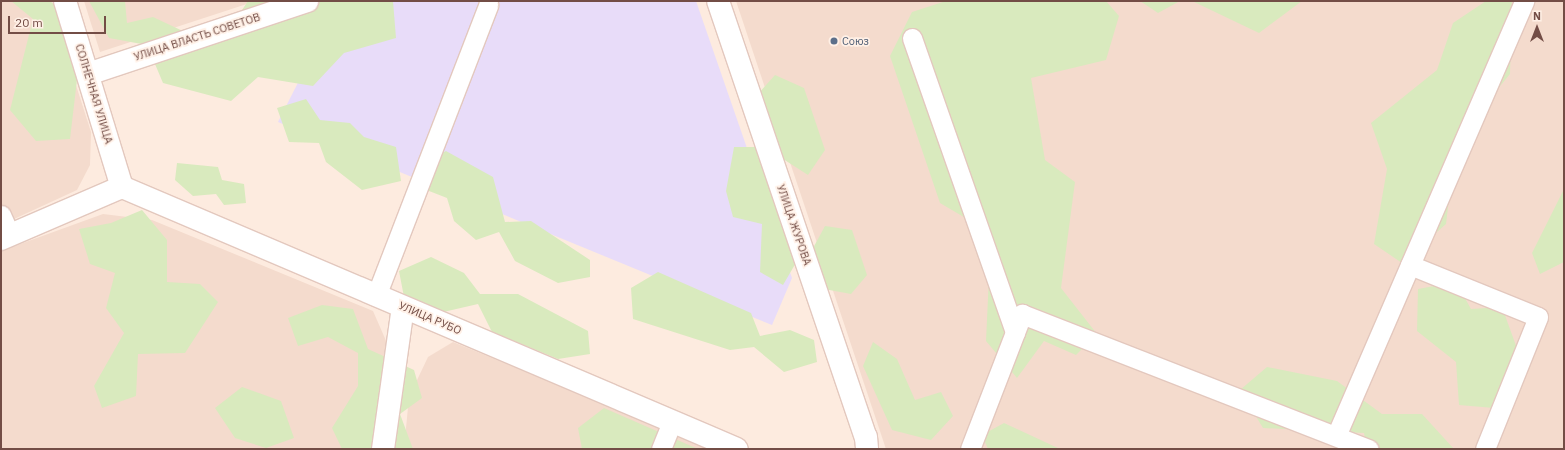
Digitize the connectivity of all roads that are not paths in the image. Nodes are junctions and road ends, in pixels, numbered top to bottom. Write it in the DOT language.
graph roads {
  1 [pos="65,1"];
  2 [pos="307,1"];
  3 [pos="718,1"];
  4 [pos="1524,1"];
  5 [pos="488,5"];
  6 [pos="912,38"];
  7 [pos="88,74"];
  8 [pos="122,187"];
  9 [pos="1,215"];
  10 [pos="5,237"];
  11 [pos="1410,265"];
  12 [pos="376,296"];
  13 [pos="403,307"];
  14 [pos="1015,332"];
  15 [pos="672,422"];
  16 [pos="1336,436"];
  17 [pos="382,449"];
  18 [pos="661,449"];
  19 [pos="737,449"];
  20 [pos="867,449"];
  21 [pos="970,449"];
  22 [pos="1369,449"];
  23 [pos="1486,449"];
  1 -- 7 [label="street, СОЛНЕЧНАЯ УЛИЦА"];
  2 -- 7 [label="street, УЛИЦА ВЛАСТЬ СОВЕТОВ"];
  3 -- 20 [label="street, УЛИЦА ЖУРОВА"];
  4 -- 11 [label="lane"];
  5 -- 12 [label="lane"];
  6 -- 14 [label="lane"];
  7 -- 8 [label="street, СОЛНЕЧНАЯ УЛИЦА"];
  8 -- 10 [label="street"];
  8 -- 12 [label="street, УЛИЦА РУБО"];
  9 -- 10 [label="lane"];
  11 -- 16 [label="lane"];
  11 -- 23 [label="lane"];
  12 -- 13 [label="street, УЛИЦА РУБО"];
  13 -- 15 [label="street, УЛИЦА РУБО"];
  13 -- 17 [label="street"];
  14 -- 16 [label="lane"];
  14 -- 21 [label="lane"];
  15 -- 18 [label="lane"];
  15 -- 19 [label="street, УЛИЦА РУБО"];
  16 -- 22 [label="lane"];
}
